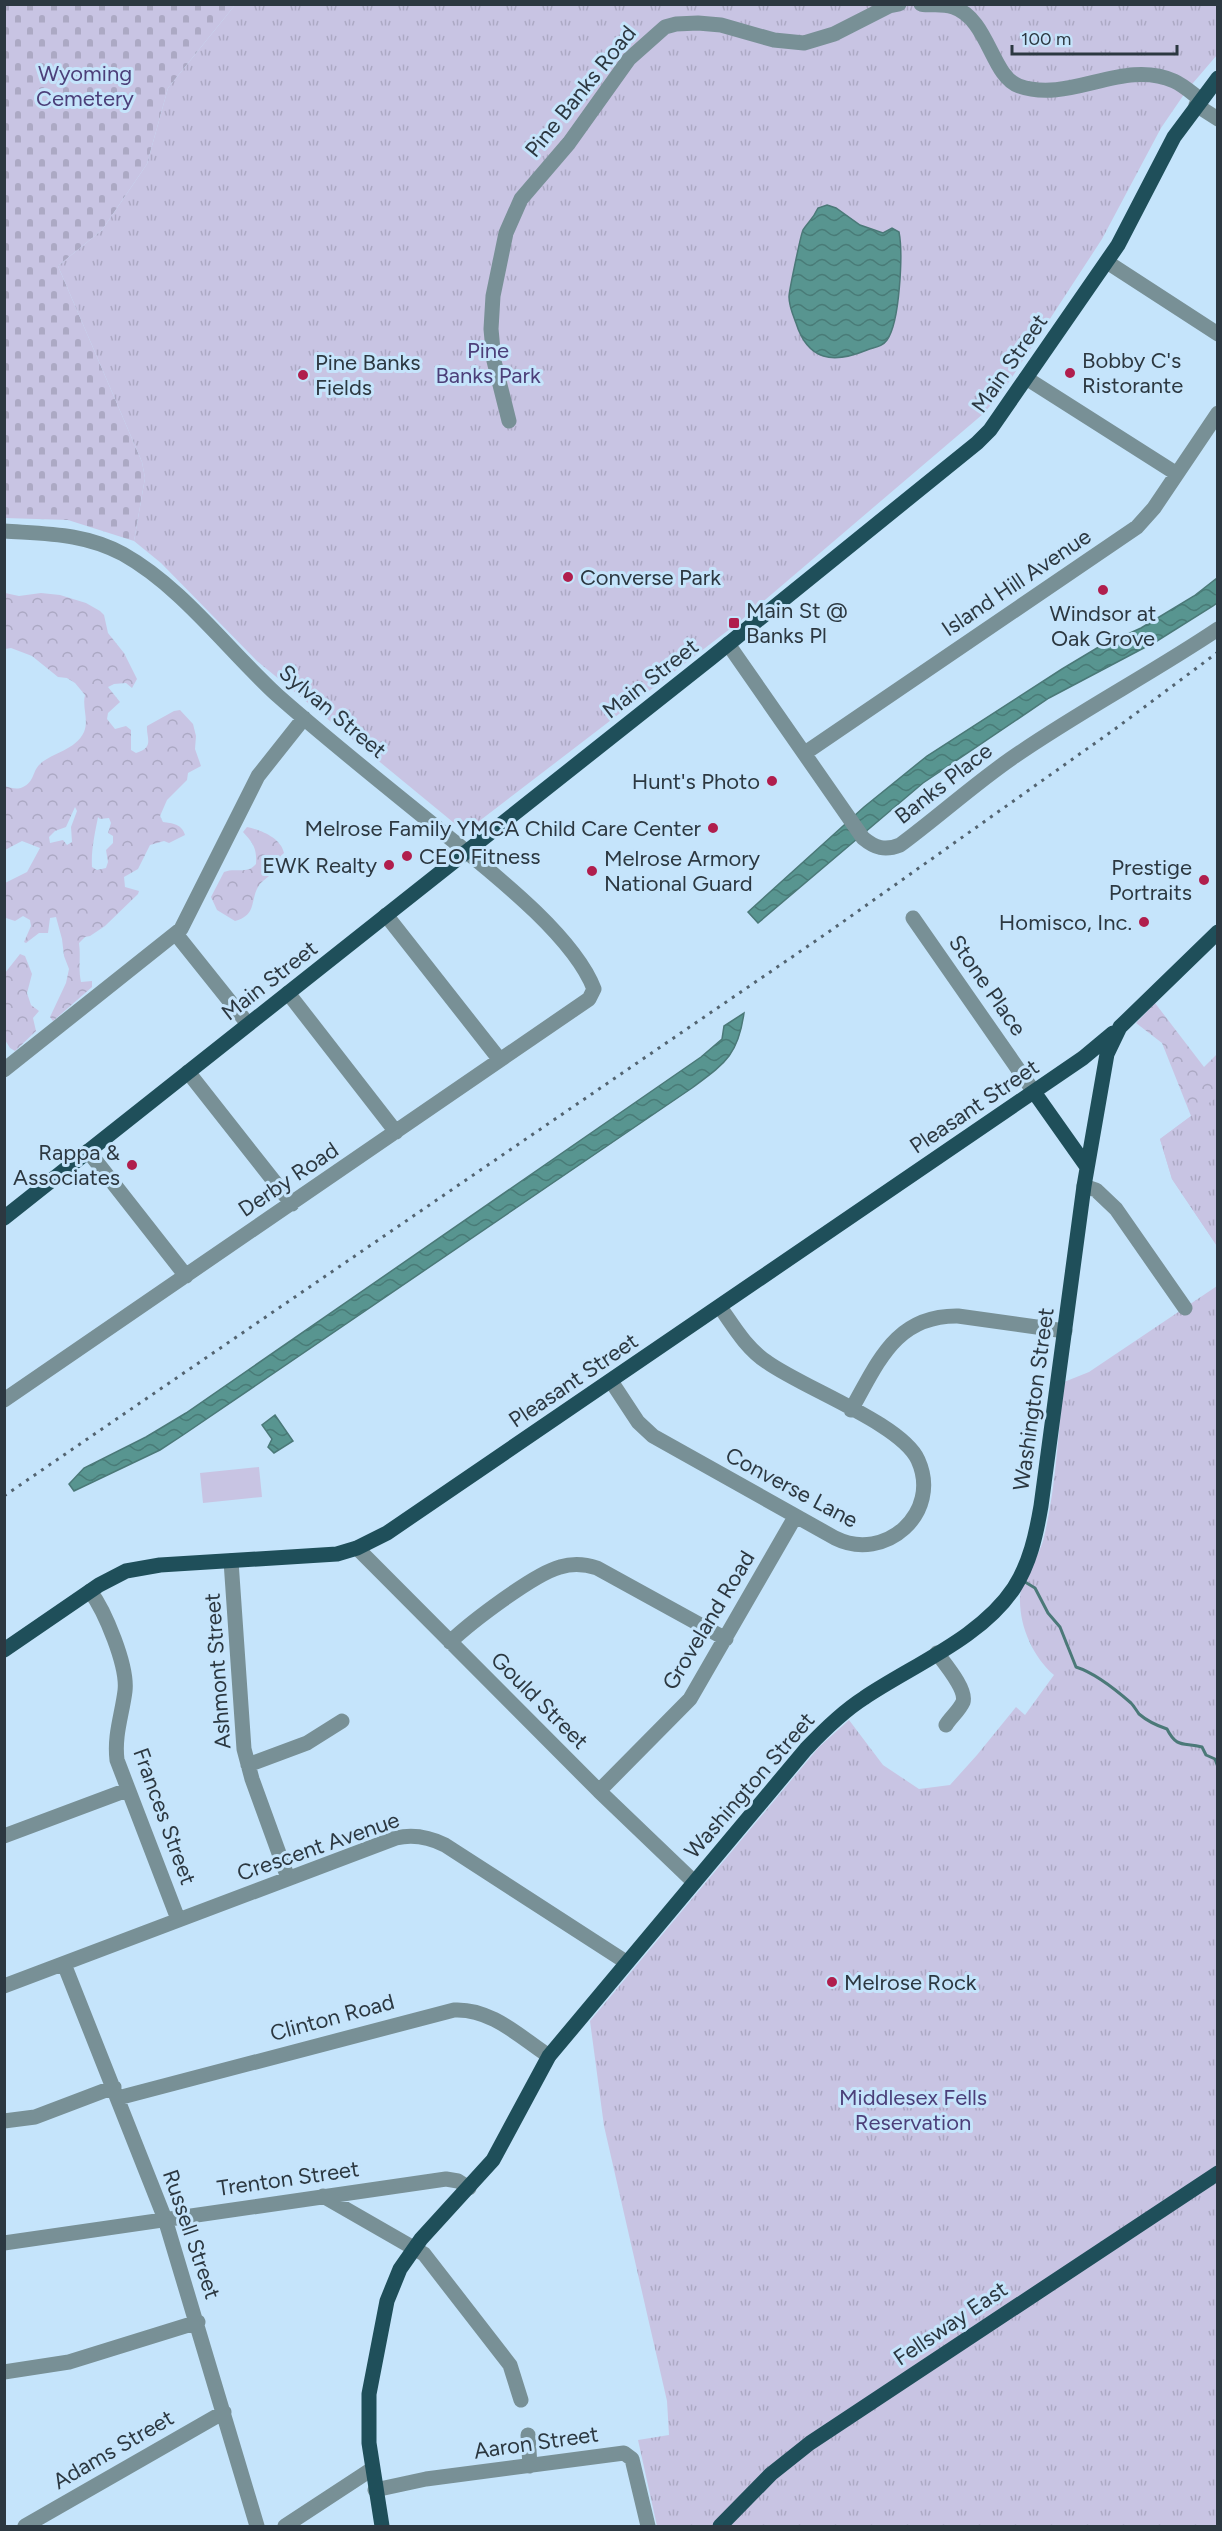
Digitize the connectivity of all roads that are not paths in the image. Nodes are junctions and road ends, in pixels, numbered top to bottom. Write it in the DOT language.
graph roads {
  1 [pos="899,4"];
  2 [pos="921,4"];
  3 [pos="1218,78"];
  4 [pos="1198,102"];
  5 [pos="1218,119"];
  6 [pos="1107,261"];
  7 [pos="1218,334"];
  8 [pos="1026,378"];
  9 [pos="1218,413"];
  10 [pos="509,421"];
  11 [pos="1177,474"];
  12 [pos="4,531"];
  13 [pos="1218,629"];
  14 [pos="728,644"];
  15 [pos="304,718"];
  16 [pos="805,753"];
  17 [pos="466,852"];
  18 [pos="386,915"];
  19 [pos="913,918"];
  20 [pos="1218,932"];
  21 [pos="176,934"];
  22 [pos="594,992"];
  23 [pos="288,993"];
  24 [pos="248,1024"];
  25 [pos="1120,1027"];
  26 [pos="500,1060"];
  27 [pos="4,1070"];
  28 [pos="188,1072"];
  29 [pos="1034,1092"];
  30 [pos="396,1132"];
  31 [pos="88,1151"];
  32 [pos="1087,1167"];
  33 [pos="1084,1186"];
  34 [pos="292,1204"];
  35 [pos="4,1218"];
  36 [pos="186,1276"];
  37 [pos="720,1307"];
  38 [pos="1185,1308"];
  39 [pos="1065,1331"];
  40 [pos="611,1381"];
  41 [pos="4,1400"];
  42 [pos="851,1410"];
  43 [pos="795,1517"];
  44 [pos="357,1548"];
  45 [pos="231,1561"];
  46 [pos="90,1591"];
  47 [pos="726,1639"];
  48 [pos="450,1642"];
  49 [pos="4,1650"];
  50 [pos="937,1653"];
  51 [pos="342,1721"];
  52 [pos="946,1725"];
  53 [pos="248,1766"];
  54 [pos="127,1790"];
  55 [pos="599,1791"];
  56 [pos="4,1836"];
  57 [pos="288,1878"];
  58 [pos="694,1882"];
  59 [pos="178,1919"];
  60 [pos="626,1962"];
  61 [pos="64,1964"];
  62 [pos="4,1986"];
  63 [pos="549,2056"];
  64 [pos="116,2092"];
  65 [pos="4,2121"];
  66 [pos="1218,2173"];
  67 [pos="469,2188"];
  68 [pos="323,2196"];
  69 [pos="165,2219"];
  70 [pos="4,2243"];
  71 [pos="414,2247"];
  72 [pos="198,2322"];
  73 [pos="4,2372"];
  74 [pos="521,2400"];
  75 [pos="224,2412"];
  76 [pos="528,2435"];
  77 [pos="530,2466"];
  78 [pos="372,2469"];
  79 [pos="375,2490"];
  80 [pos="25,2526"];
  81 [pos="257,2526"];
  82 [pos="285,2526"];
  83 [pos="382,2526"];
  84 [pos="648,2526"];
  85 [pos="720,2526"];
  1 -- 10 [label="street, Pine Banks Road"];
  2 -- 4 [label="street"];
  3 -- 4 [label="main road, Main Street"];
  4 -- 5 [label="street"];
  4 -- 6 [label="main road, Main Street"];
  6 -- 7 [label="street"];
  6 -- 8 [label="main road, Main Street"];
  8 -- 11 [label="street"];
  8 -- 14 [label="main road, Main Street"];
  9 -- 11 [label="street, Island Hill Avenue"];
  11 -- 16 [label="street, Island Hill Avenue"];
  12 -- 15 [label="street, Sylvan Street"];
  13 -- 16 [label="street, Banks Place"];
  14 -- 16 [label="street, Banks Place"];
  14 -- 17 [label="main road, Main Street"];
  15 -- 17 [label="street, Sylvan Street"];
  15 -- 21 [label="street"];
  17 -- 18 [label="main road, Main Street"];
  17 -- 22 [label="street, Sylvan Street"];
  18 -- 23 [label="main road, Main Street"];
  18 -- 26 [label="street"];
  19 -- 29 [label="street, Stone Place"];
  20 -- 25 [label="main road, Washington Street"];
  21 -- 24 [label="street"];
  21 -- 27 [label="street"];
  22 -- 26 [label="street, Derby Road"];
  23 -- 24 [label="main road, Main Street"];
  23 -- 30 [label="street"];
  24 -- 28 [label="main road, Main Street"];
  25 -- 29 [label="main road, Pleasant Street"];
  25 -- 32 [label="main road, Washington Street"];
  26 -- 30 [label="street, Derby Road"];
  28 -- 31 [label="main road, Main Street"];
  28 -- 34 [label="street"];
  29 -- 32 [label="main road, Stone Place"];
  29 -- 37 [label="main road, Pleasant Street"];
  30 -- 34 [label="street, Derby Road"];
  31 -- 35 [label="main road, Main Street"];
  31 -- 36 [label="street"];
  32 -- 33 [label="main road, Washington Street"];
  33 -- 38 [label="street"];
  33 -- 39 [label="main road, Washington Street"];
  34 -- 36 [label="street, Derby Road"];
  36 -- 41 [label="street, Derby Road"];
  37 -- 40 [label="main road, Pleasant Street"];
  37 -- 42 [label="street, Converse Lane"];
  39 -- 42 [label="street"];
  39 -- 50 [label="main road, Washington Street"];
  40 -- 43 [label="street, Converse Lane"];
  40 -- 44 [label="main road, Pleasant Street"];
  42 -- 43 [label="street, Converse Lane"];
  43 -- 47 [label="street, Groveland Road"];
  44 -- 45 [label="main road, Pleasant Street"];
  44 -- 48 [label="street, Gould Street"];
  45 -- 46 [label="main road, Pleasant Street"];
  45 -- 53 [label="street, Ashmont Street"];
  46 -- 49 [label="main road, Pleasant Street"];
  46 -- 54 [label="street, Frances Street"];
  47 -- 48 [label="street"];
  47 -- 55 [label="street, Groveland Road"];
  48 -- 55 [label="street, Gould Street"];
  50 -- 52 [label="street"];
  50 -- 58 [label="main road, Washington Street"];
  51 -- 53 [label="street"];
  53 -- 57 [label="street, Ashmont Street"];
  54 -- 56 [label="street"];
  54 -- 59 [label="street, Frances Street"];
  55 -- 58 [label="street, Gould Street"];
  57 -- 59 [label="street, Crescent Avenue"];
  57 -- 60 [label="street, Crescent Avenue"];
  58 -- 60 [label="main road, Washington Street"];
  59 -- 61 [label="street, Crescent Avenue"];
  60 -- 63 [label="main road, Washington Street"];
  61 -- 62 [label="street, Crescent Avenue"];
  61 -- 64 [label="street, Russell Street"];
  63 -- 64 [label="street, Clinton Road"];
  63 -- 67 [label="main road, Washington Street"];
  64 -- 65 [label="street, Clinton Road"];
  64 -- 69 [label="street, Russell Street"];
  66 -- 85 [label="main road, Fellsway East"];
  67 -- 68 [label="street, Trenton Street"];
  67 -- 71 [label="main road, Washington Street"];
  68 -- 69 [label="street, Trenton Street"];
  68 -- 71 [label="street"];
  69 -- 70 [label="street, Trenton Street"];
  69 -- 72 [label="street, Russell Street"];
  71 -- 74 [label="street"];
  71 -- 78 [label="main road, Washington Street"];
  72 -- 73 [label="street"];
  72 -- 75 [label="street, Russell Street"];
  75 -- 80 [label="street, Adams Street"];
  75 -- 81 [label="street, Russell Street"];
  76 -- 77 [label="street"];
  77 -- 79 [label="street, Aaron Street"];
  77 -- 84 [label="street, Aaron Street"];
  78 -- 79 [label="main road, Washington Street"];
  78 -- 82 [label="street"];
  79 -- 83 [label="main road, Washington Street"];
}
